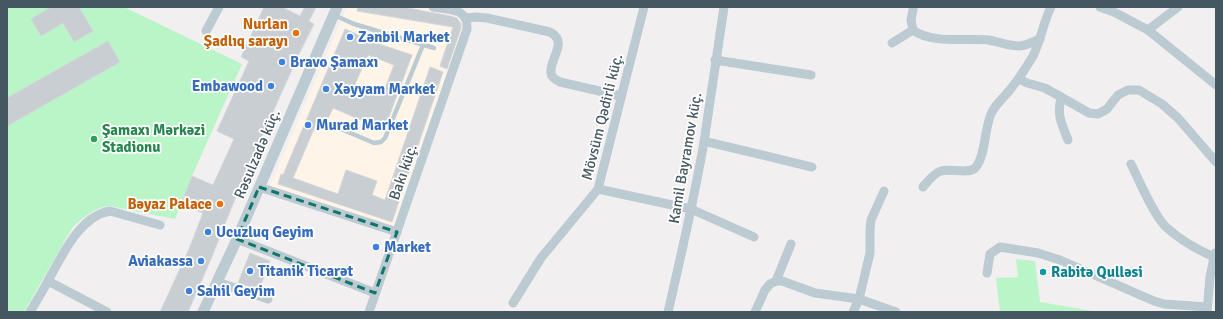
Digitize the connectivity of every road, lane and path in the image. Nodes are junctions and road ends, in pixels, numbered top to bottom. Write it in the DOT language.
graph roads {
  1 [pos="219,7"];
  2 [pos="434,7"];
  3 [pos="644,7"];
  4 [pos="724,7"];
  5 [pos="1051,7"];
  6 [pos="1100,7"];
  7 [pos="1178,7"];
  8 [pos="913,9"];
  9 [pos="336,11"];
  10 [pos="466,18"];
  11 [pos="913,30"];
  12 [pos="1148,30"];
  13 [pos="206,31"];
  14 [pos="1040,39"];
  15 [pos="892,43"];
  16 [pos="423,45"];
  17 [pos="434,48"];
  18 [pos="715,60"];
  19 [pos="811,75"];
  20 [pos="1019,78"];
  21 [pos="1216,85"];
  22 [pos="622,96"];
  23 [pos="1061,97"];
  24 [pos="341,129"];
  25 [pos="1068,140"];
  26 [pos="704,141"];
  27 [pos="1216,162"];
  28 [pos="1131,164"];
  29 [pos="812,167"];
  30 [pos="259,187"];
  31 [pos="923,187"];
  32 [pos="598,189"];
  33 [pos="884,191"];
  34 [pos="691,209"];
  35 [pos="160,225"];
  36 [pos="397,232"];
  37 [pos="754,237"];
  38 [pos="237,239"];
  39 [pos="791,244"];
  40 [pos="1215,255"];
  41 [pos="987,273"];
  42 [pos="48,281"];
  43 [pos="776,281"];
  44 [pos="217,282"];
  45 [pos="375,293"];
  46 [pos="268,299"];
  47 [pos="859,299"];
  48 [pos="513,303"];
  49 [pos="1207,309"];
  50 [pos="30,312"];
  51 [pos="107,312"];
  52 [pos="203,312"];
  53 [pos="369,312"];
  54 [pos="668,312"];
  55 [pos="755,312"];
  56 [pos="853,312"];
  57 [pos="896,312"];
  1 -- 13 [label="street"];
  2 -- 10 [label="street"];
  3 -- 22 [label="street, Mövsüm Qədirli küç."];
  4 -- 18 [label="street, Kamil Bayramov küç."];
  5 -- 14 [label="street"];
  6 -- 12 [label="street"];
  7 -- 12 [label="street"];
  8 -- 11 [label="street"];
  9 -- 16 [label="lane"];
  9 -- 30 [label="street, Rəsulzadə küç."];
  10 -- 22 [label="street"];
  10 -- 36 [label="street, Bakı küç."];
  11 -- 14 [label="street"];
  11 -- 15 [label="street"];
  12 -- 21 [label="street"];
  14 -- 20 [label="street"];
  16 -- 17 [label="lane"];
  16 -- 24 [label="lane"];
  18 -- 19 [label="street"];
  18 -- 26 [label="street, Kamil Bayramov küç."];
  20 -- 23 [label="street"];
  20 -- 31 [label="street"];
  22 -- 32 [label="street, Mövsüm Qədirli küç."];
  23 -- 25 [label="street"];
  23 -- 27 [label="street"];
  26 -- 29 [label="street"];
  26 -- 34 [label="street, Kamil Bayramov küç."];
  28 -- 40 [label="street"];
  30 -- 36 [label="street"];
  30 -- 38 [label="street, Rəsulzadə küç."];
  32 -- 34 [label="street"];
  32 -- 48 [label="street, Mövsüm Qədirli küç."];
  33 -- 47 [label="street"];
  34 -- 37 [label="street"];
  34 -- 54 [label="street, Kamil Bayramov küç."];
  35 -- 42 [label="street"];
  36 -- 45 [label="street, Bakı küç."];
  38 -- 44 [label="street, Rəsulzadə küç."];
  38 -- 45 [label="street"];
  39 -- 43 [label="street"];
  40 -- 49 [label="street"];
  41 -- 49 [label="street"];
  42 -- 50 [label="street"];
  42 -- 51 [label="street"];
  43 -- 47 [label="street"];
  43 -- 55 [label="street"];
  44 -- 46 [label="street"];
  44 -- 52 [label="street, Rəsulzadə küç."];
  45 -- 53 [label="street, Bakı küç."];
  47 -- 56 [label="street"];
  47 -- 57 [label="street"];
}
